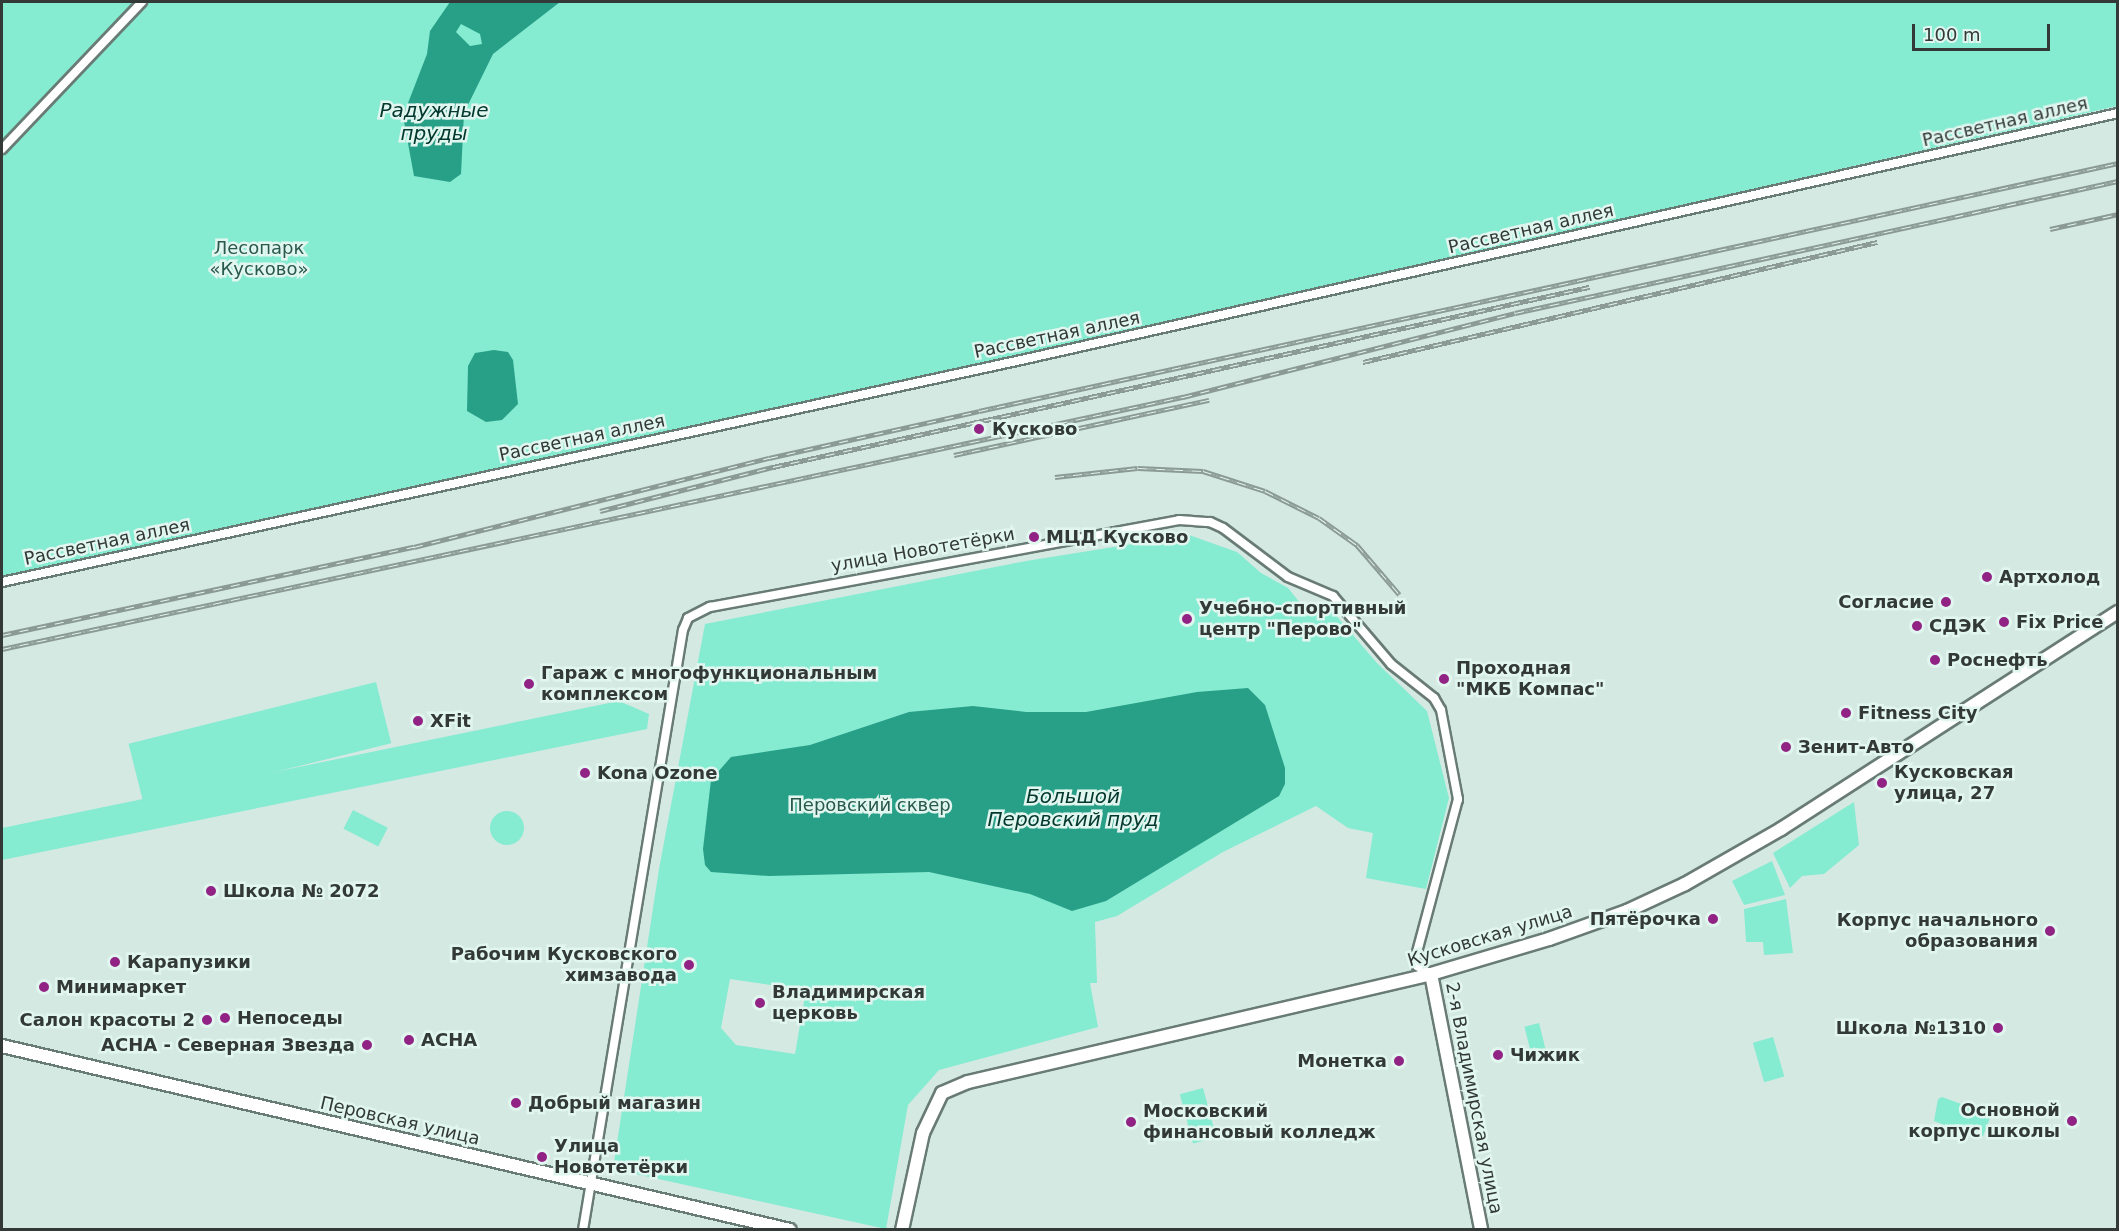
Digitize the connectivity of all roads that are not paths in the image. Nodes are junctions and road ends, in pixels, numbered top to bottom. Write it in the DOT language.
graph roads {
  1 [pos="142,2"];
  2 [pos="2118,113"];
  3 [pos="2,149"];
  4 [pos="2,582"];
  5 [pos="2118,612"];
  6 [pos="1431,974"];
  7 [pos="2,1046"];
  8 [pos="592,1184"];
  9 [pos="583,1230"];
  10 [pos="790,1230"];
  11 [pos="902,1230"];
  12 [pos="1481,1230"];
  1 -- 3 [label="street"];
  2 -- 4 [label="street, Рассветная аллея"];
  5 -- 6 [label="street, Кусковская улица"];
  6 -- 8 [label="street, улица Новотетёрки"];
  6 -- 11 [label="street, Кусковская улица"];
  6 -- 12 [label="street, 2-я Владимирская улица"];
  7 -- 8 [label="street, Перовская улица"];
  8 -- 9 [label="street, улица Новотетёрки"];
  8 -- 10 [label="street, Перовская улица"];
}
